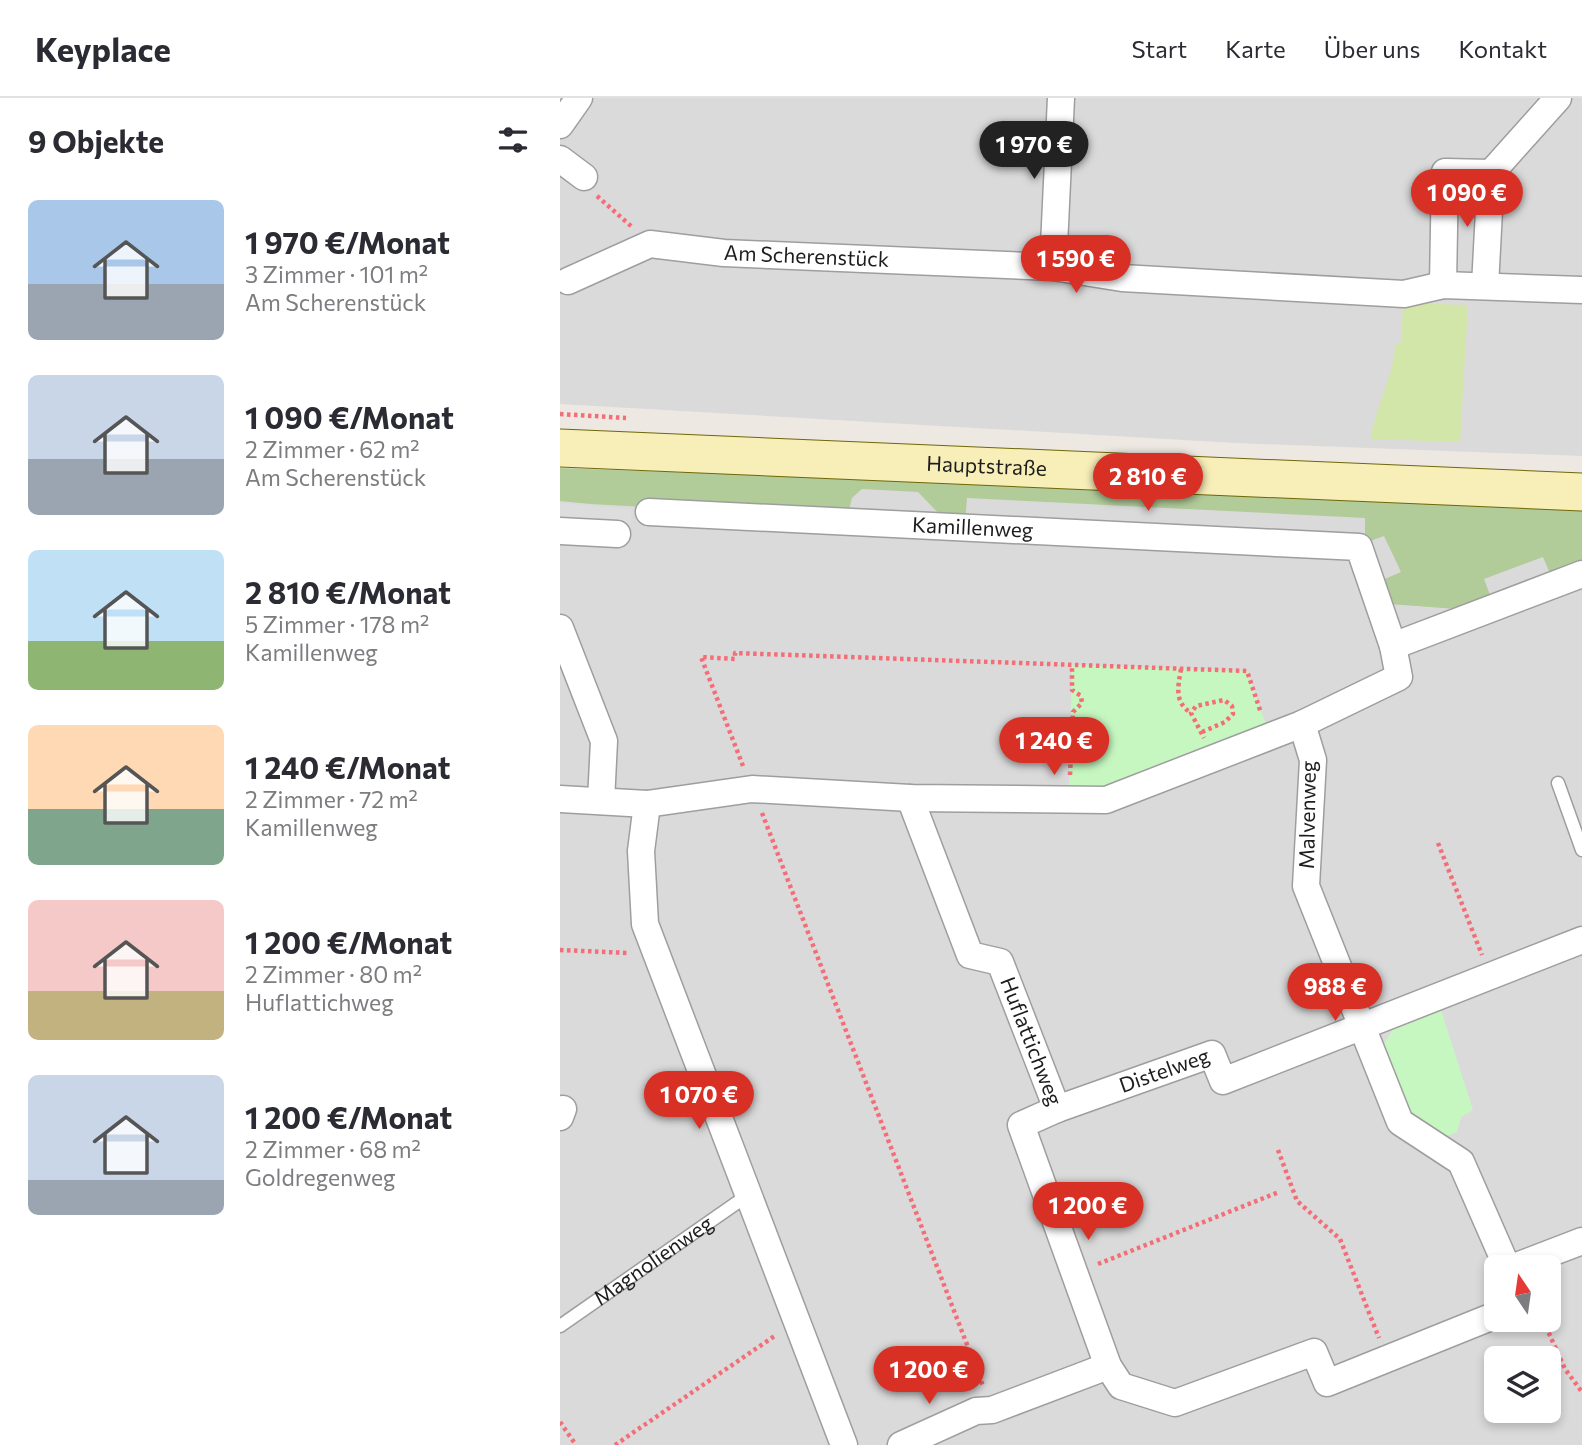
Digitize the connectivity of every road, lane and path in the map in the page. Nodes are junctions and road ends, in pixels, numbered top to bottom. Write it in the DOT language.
graph roads {
  1 [pos="579,98"];
  2 [pos="1061,98"];
  3 [pos="1558,98"];
  4 [pos="560,125"];
  5 [pos="560,159"];
  6 [pos="1491,173"];
  7 [pos="584,177"];
  8 [pos="650,244"];
  9 [pos="1054,267"];
  10 [pos="568,281"];
  11 [pos="1443,285"];
  12 [pos="1485,286"];
  13 [pos="1582,290"];
  14 [pos="560,448"];
  15 [pos="1582,492"];
  16 [pos="649,512"];
  17 [pos="560,531"];
  18 [pos="617,534"];
  19 [pos="1582,575"];
  20 [pos="560,628"];
  21 [pos="1393,646"];
  22 [pos="1072,665"];
  23 [pos="1181,669"];
  24 [pos="569,676"];
  25 [pos="1191,713"];
  26 [pos="1302,724"];
  27 [pos="1202,732"];
  28 [pos="1269,736"];
  29 [pos="1212,758"];
  30 [pos="1558,783"];
  31 [pos="752,789"];
  32 [pos="910,798"];
  33 [pos="560,799"];
  34 [pos="601,801"];
  35 [pos="1068,801"];
  36 [pos="647,804"];
  37 [pos="1438,843"];
  38 [pos="1582,850"];
  39 [pos="1582,940"];
  40 [pos="560,950"];
  41 [pos="655,953"];
  42 [pos="1489,975"];
  43 [pos="1362,1027"];
  44 [pos="1057,1109"];
  45 [pos="1278,1150"];
  46 [pos="1279,1192"];
  47 [pos="748,1195"];
  48 [pos="1582,1241"];
  49 [pos="1502,1255"];
  50 [pos="1545,1255"];
  51 [pos="1074,1273"];
  52 [pos="1484,1320"];
  53 [pos="797,1321"];
  54 [pos="560,1326"];
  55 [pos="1548,1332"];
  56 [pos="1387,1359"];
  57 [pos="1108,1366"];
  58 [pos="1582,1392"];
  59 [pos="984,1410"];
  60 [pos="560,1422"];
  61 [pos="576,1445"];
  62 [pos="615,1445"];
  63 [pos="844,1445"];
  64 [pos="901,1445"];
  1 -- 4 [label="street"];
  2 -- 9 [label="street"];
  3 -- 6 [label="street"];
  5 -- 7 [label="street"];
  6 -- 11 [label="street"];
  6 -- 12 [label="street"];
  7 -- 8 [label="path"];
  8 -- 9 [label="street, Am Scherenstück"];
  8 -- 10 [label="street"];
  9 -- 11 [label="street, Am Scherenstück"];
  11 -- 12 [label="street, Am Scherenstück"];
  12 -- 13 [label="street, Am Scherenstück"];
  14 -- 15 [label="main road, Hauptstraße"];
  16 -- 21 [label="street, Kamillenweg"];
  17 -- 18 [label="street"];
  19 -- 21 [label="street"];
  20 -- 24 [label="street"];
  21 -- 26 [label="street, Kamillenweg"];
  22 -- 23 [label="path"];
  22 -- 31 [label="path"];
  22 -- 35 [label="path"];
  23 -- 25 [label="path"];
  23 -- 28 [label="path"];
  24 -- 34 [label="street"];
  25 -- 27 [label="path"];
  25 -- 27 [label="path"];
  26 -- 28 [label="street, Kamillenweg"];
  26 -- 43 [label="street, Malvenweg"];
  27 -- 29 [label="path"];
  28 -- 29 [label="street, Kamillenweg"];
  29 -- 35 [label="street, Kamillenweg"];
  30 -- 38 [label="lane"];
  31 -- 32 [label="street, Kamillenweg"];
  31 -- 36 [label="street, Kamillenweg"];
  31 -- 59 [label="path"];
  32 -- 35 [label="street, Kamillenweg"];
  32 -- 44 [label="street, Huflattichweg"];
  33 -- 34 [label="street, Kamillenweg"];
  34 -- 36 [label="street, Kamillenweg"];
  36 -- 41 [label="street"];
  37 -- 42 [label="path"];
  39 -- 42 [label="street, Distelweg"];
  40 -- 41 [label="path"];
  41 -- 47 [label="street"];
  42 -- 43 [label="street, Distelweg"];
  43 -- 44 [label="street, Distelweg"];
  43 -- 49 [label="street, Malvenweg"];
  44 -- 51 [label="street, Huflattichweg"];
  45 -- 56 [label="path"];
  46 -- 51 [label="path"];
  47 -- 53 [label="street"];
  47 -- 54 [label="lane, Magnolienweg"];
  48 -- 50 [label="street"];
  51 -- 57 [label="street, Huflattichweg"];
  52 -- 56 [label="street, Huflattichweg"];
  53 -- 62 [label="path"];
  53 -- 63 [label="street"];
  55 -- 58 [label="path"];
  56 -- 57 [label="street, Huflattichweg"];
  57 -- 59 [label="street"];
  59 -- 64 [label="street"];
  60 -- 61 [label="path"];
}
